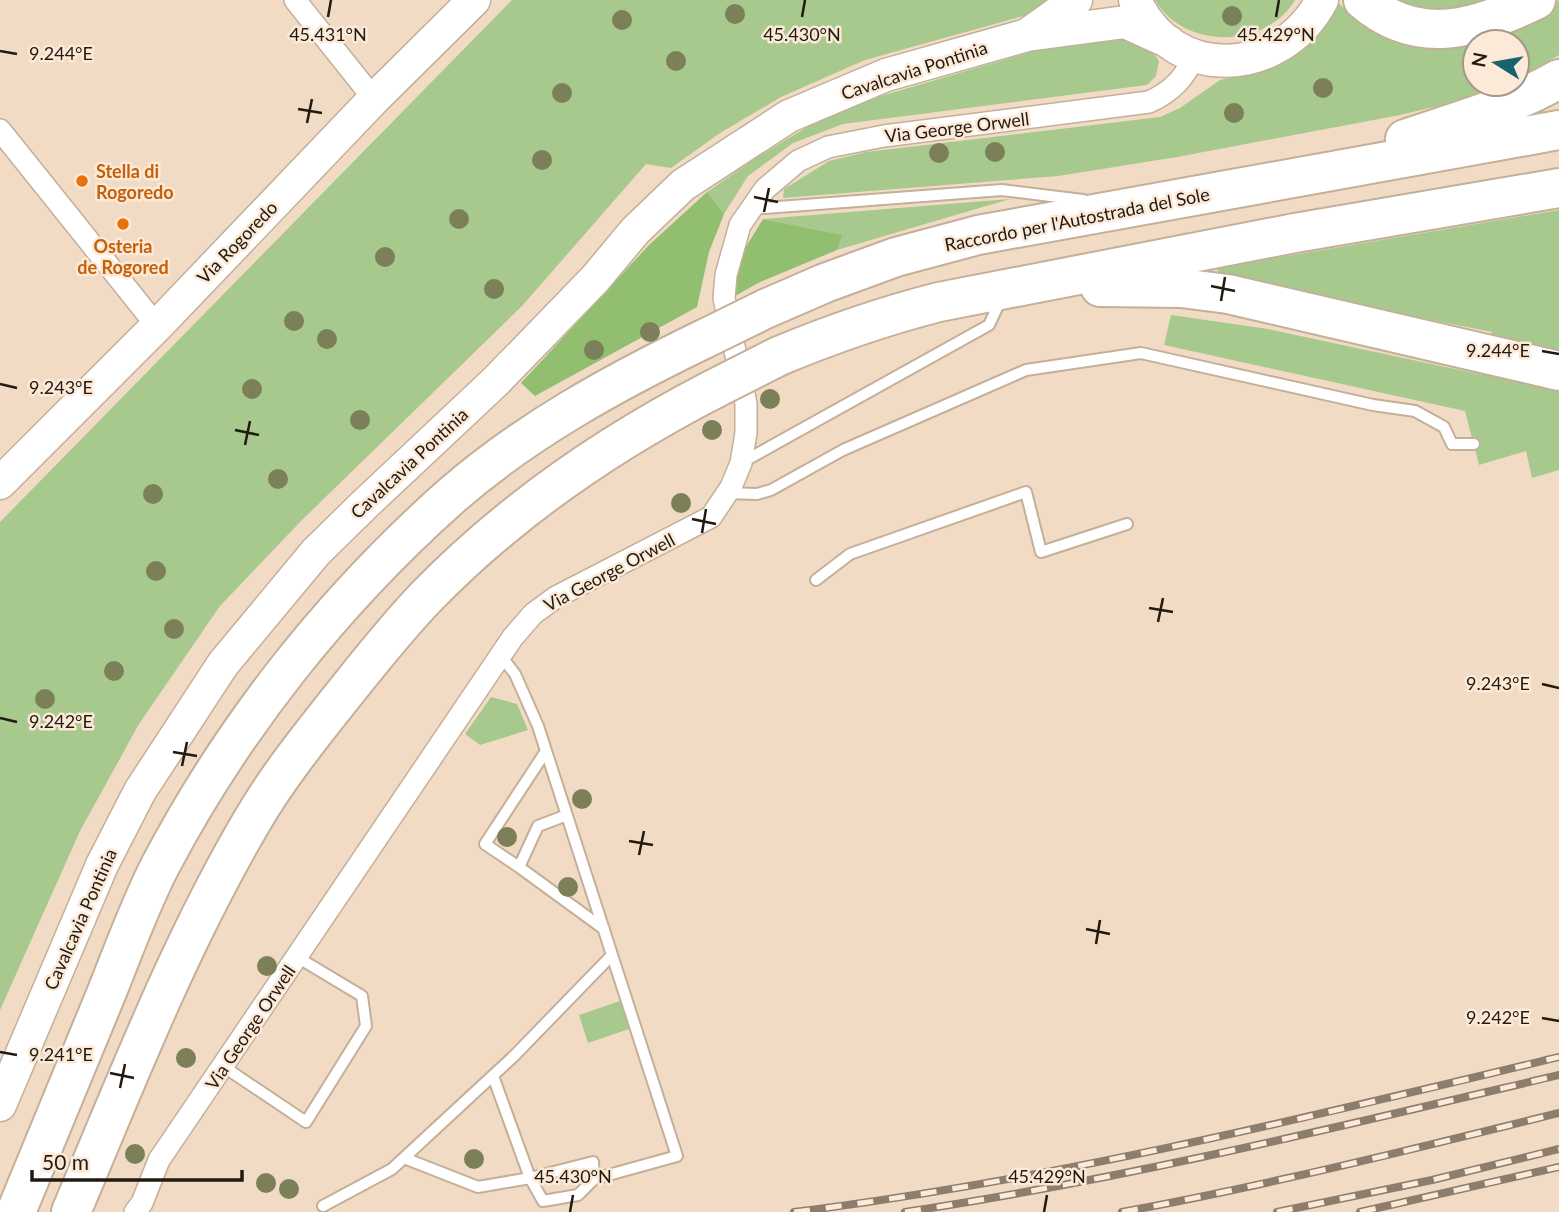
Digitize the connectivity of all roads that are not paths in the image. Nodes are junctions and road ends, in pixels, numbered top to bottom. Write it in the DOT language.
graph roads {
  1 [pos="295,0"];
  2 [pos="474,0"];
  3 [pos="1076,0"];
  4 [pos="1135,0"];
  5 [pos="1322,0"];
  6 [pos="1363,0"];
  7 [pos="1536,0"];
  8 [pos="1027,35"];
  9 [pos="1181,48"];
  10 [pos="1559,79"];
  11 [pos="374,99"];
  12 [pos="0,130"];
  13 [pos="1559,130"];
  14 [pos="1276,182"];
  15 [pos="1559,188"];
  16 [pos="1138,206"];
  17 [pos="752,207"];
  18 [pos="1007,288"];
  19 [pos="157,326"];
  20 [pos="1559,371"];
  21 [pos="1474,444"];
  22 [pos="741,463"];
  23 [pos="0,483"];
  24 [pos="727,493"];
  25 [pos="1127,524"];
  26 [pos="816,580"];
  27 [pos="500,656"];
  28 [pos="546,751"];
  29 [pos="567,815"];
  30 [pos="519,867"];
  31 [pos="604,929"];
  32 [pos="612,955"];
  33 [pos="297,957"];
  34 [pos="225,1064"];
  35 [pos="493,1076"];
  36 [pos="0,1105"];
  37 [pos="404,1158"];
  38 [pos="530,1178"];
  39 [pos="594,1179"];
  40 [pos="323,1206"];
  41 [pos="16,1212"];
  42 [pos="71,1212"];
  43 [pos="135,1212"];
  1 -- 11 [label="street"];
  2 -- 11 [label="street, Via Rogoredo"];
  3 -- 8 [label="street, Cavalcavia Pontinia"];
  4 -- 9 [label="street"];
  5 -- 9 [label="street"];
  6 -- 7 [label="highway"];
  8 -- 9 [label="street, Cavalcavia Pontinia"];
  8 -- 36 [label="street, Cavalcavia Pontinia"];
  9 -- 17 [label="street, Via George Orwell"];
  10 -- 14 [label="highway"];
  11 -- 19 [label="street, Via Rogoredo"];
  12 -- 19 [label="street"];
  13 -- 14 [label="highway, Raccordo per l'Autostrada del Sole"];
  14 -- 16 [label="highway, Raccordo per l'Autostrada del Sole"];
  15 -- 18 [label="highway"];
  16 -- 17 [label="lane"];
  16 -- 41 [label="highway, Raccordo per l'Autostrada del Sole, bridge"];
  17 -- 22 [label="street, Via George Orwell"];
  18 -- 20 [label="highway"];
  18 -- 22 [label="lane"];
  18 -- 42 [label="highway, bridge"];
  19 -- 23 [label="street, Via Rogoredo"];
  21 -- 24 [label="lane"];
  22 -- 24 [label="street, Via George Orwell"];
  24 -- 27 [label="street, Via George Orwell"];
  25 -- 26 [label="lane"];
  27 -- 28 [label="lane"];
  27 -- 33 [label="street, Via George Orwell"];
  28 -- 29 [label="lane"];
  28 -- 30 [label="lane"];
  29 -- 30 [label="lane"];
  29 -- 31 [label="lane"];
  30 -- 31 [label="lane"];
  31 -- 32 [label="lane"];
  32 -- 35 [label="lane"];
  32 -- 39 [label="lane"];
  33 -- 34 [label="street, Via George Orwell"];
  33 -- 34 [label="lane"];
  34 -- 43 [label="street, Via George Orwell"];
  35 -- 37 [label="lane"];
  35 -- 38 [label="lane"];
  37 -- 38 [label="lane"];
  37 -- 40 [label="lane"];
  38 -- 39 [label="lane"];
  38 -- 39 [label="lane"];
}
